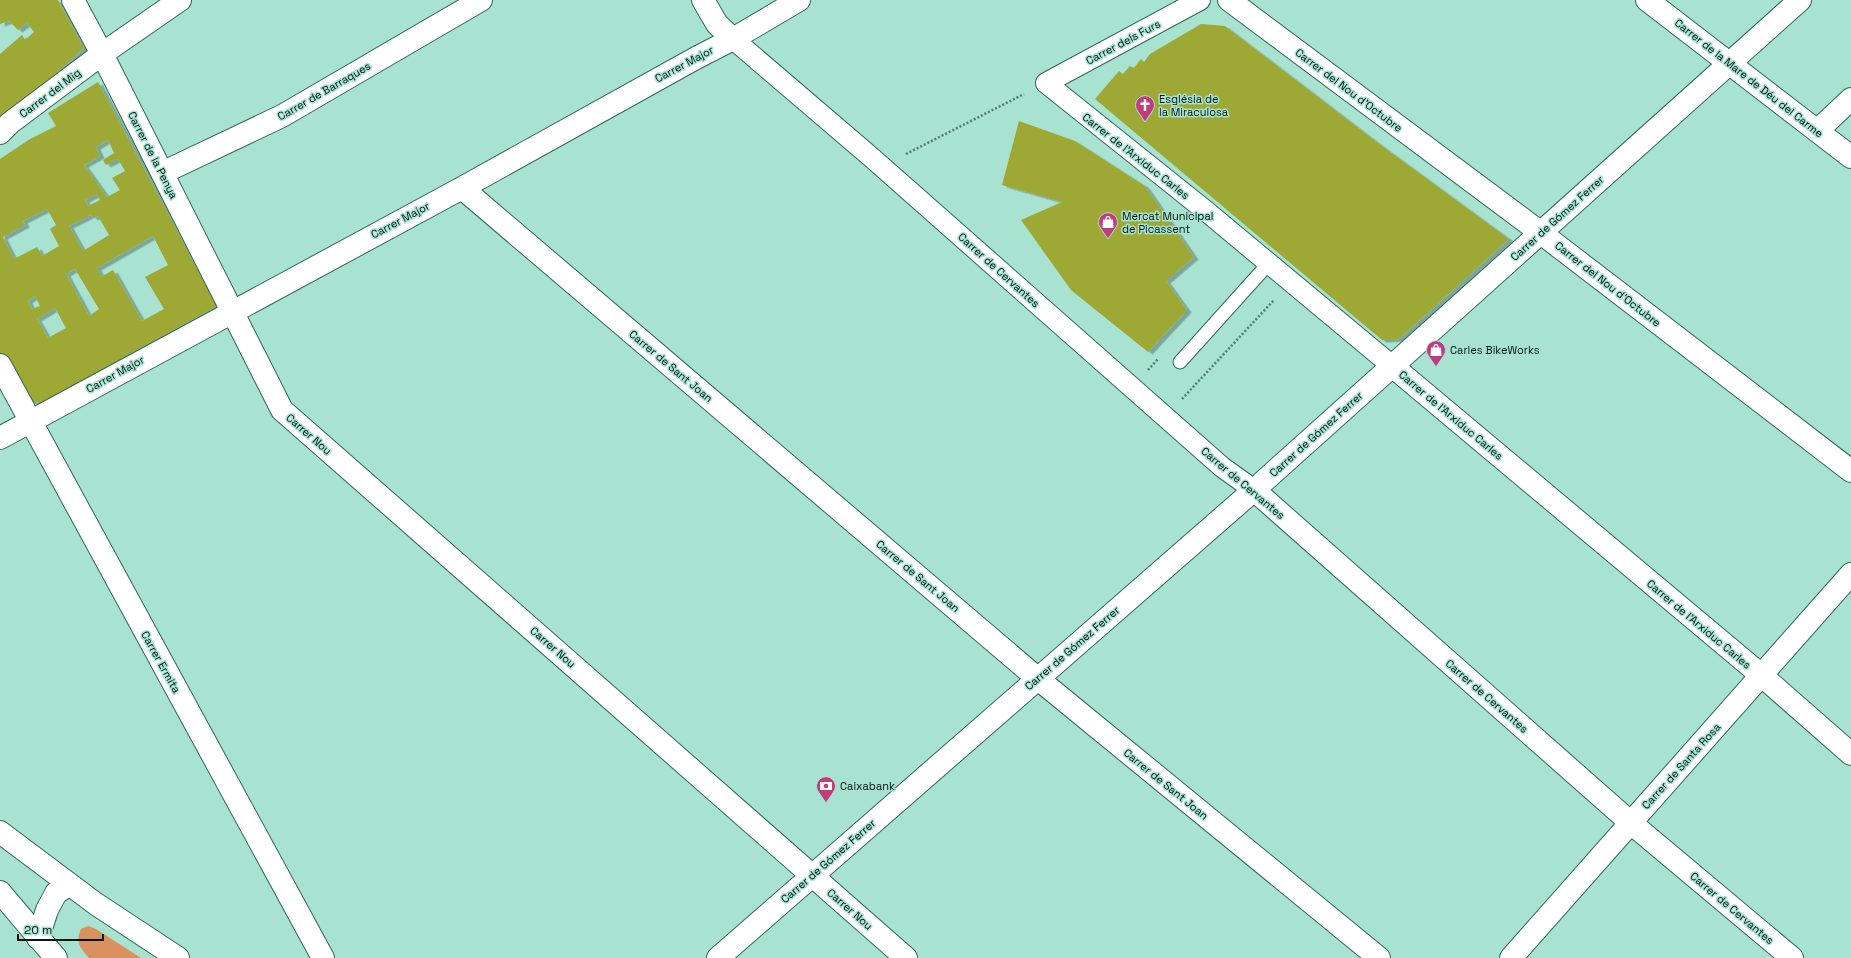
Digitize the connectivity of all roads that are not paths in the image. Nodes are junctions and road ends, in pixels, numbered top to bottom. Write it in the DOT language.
graph roads {
  1 [pos="73,0"];
  2 [pos="180,0"];
  3 [pos="481,0"];
  4 [pos="703,0"];
  5 [pos="799,0"];
  6 [pos="1200,0"];
  7 [pos="1229,0"];
  8 [pos="1647,0"];
  9 [pos="1800,0"];
  10 [pos="733,39"];
  11 [pos="102,54"];
  12 [pos="1730,64"];
  13 [pos="1046,83"];
  14 [pos="1851,99"];
  15 [pos="1817,131"];
  16 [pos="0,134"];
  17 [pos="1851,157"];
  18 [pos="162,173"];
  19 [pos="462,188"];
  20 [pos="1542,233"];
  21 [pos="1269,263"];
  22 [pos="232,311"];
  23 [pos="1180,362"];
  24 [pos="0,365"];
  25 [pos="1391,365"];
  26 [pos="30,421"];
  27 [pos="0,438"];
  28 [pos="1851,471"];
  29 [pos="1254,490"];
  30 [pos="1851,574"];
  31 [pos="1761,676"];
  32 [pos="1037,678"];
  33 [pos="1851,754"];
  34 [pos="1631,823"];
  35 [pos="0,832"];
  36 [pos="813,876"];
  37 [pos="69,885"];
  38 [pos="0,892"];
  39 [pos="38,938"];
  40 [pos="56,958"];
  41 [pos="178,958"];
  42 [pos="323,958"];
  43 [pos="718,958"];
  44 [pos="906,958"];
  45 [pos="1379,958"];
  46 [pos="1511,958"];
  47 [pos="1792,958"];
  1 -- 11 [label="street, Carrer de la Penya"];
  2 -- 11 [label="street, Carrer del Mig"];
  3 -- 18 [label="street, Carrer de Barraques"];
  4 -- 10 [label="street, Carrer de Cervantes"];
  5 -- 10 [label="street, Carrer Major"];
  6 -- 13 [label="street, Carrer dels Furs"];
  7 -- 20 [label="street, Carrer del Nou d'Octubre"];
  8 -- 12 [label="street, Carrer de la Mare de Déu del Carme"];
  9 -- 12 [label="street, Carrer de Gómez Ferrer"];
  10 -- 19 [label="street, Carrer Major"];
  10 -- 29 [label="street, Carrer de Cervantes"];
  11 -- 16 [label="street, Carrer del Mig"];
  11 -- 18 [label="street, Carrer de la Penya"];
  12 -- 15 [label="street, Carrer de la Mare de Déu del Carme"];
  12 -- 20 [label="street, Carrer de Gómez Ferrer"];
  13 -- 21 [label="street, Carrer de l'Arxiduc Carles"];
  14 -- 15 [label="street"];
  15 -- 17 [label="street, Carrer de la Mare de Déu del Carme"];
  18 -- 22 [label="street, Carrer de la Penya"];
  19 -- 22 [label="street, Carrer Major"];
  19 -- 32 [label="street, Carrer de Sant Joan"];
  20 -- 25 [label="street, Carrer de Gómez Ferrer"];
  20 -- 28 [label="street, Carrer del Nou d'Octubre"];
  21 -- 23 [label="lane"];
  21 -- 25 [label="street, Carrer de l'Arxiduc Carles"];
  22 -- 26 [label="street, Carrer Major"];
  22 -- 36 [label="street, Carrer Nou"];
  24 -- 26 [label="street, Carrer Ermita"];
  25 -- 29 [label="street, Carrer de Gómez Ferrer"];
  25 -- 31 [label="street, Carrer de l'Arxiduc Carles"];
  26 -- 27 [label="street, Carrer Major"];
  26 -- 42 [label="street, Carrer Ermita"];
  29 -- 32 [label="street, Carrer de Gómez Ferrer"];
  29 -- 34 [label="street, Carrer de Cervantes"];
  30 -- 31 [label="street, Carrer de Santa Rosa"];
  31 -- 33 [label="street, Carrer de l'Arxiduc Carles"];
  31 -- 34 [label="street, Carrer de Santa Rosa"];
  32 -- 36 [label="street, Carrer de Gómez Ferrer"];
  32 -- 45 [label="street, Carrer de Sant Joan"];
  34 -- 46 [label="street, Carrer de Santa Rosa"];
  34 -- 47 [label="street, Carrer de Cervantes"];
  35 -- 37 [label="street"];
  36 -- 43 [label="street, Carrer de Gómez Ferrer"];
  36 -- 44 [label="street, Carrer Nou"];
  37 -- 39 [label="street"];
  37 -- 41 [label="street"];
  38 -- 39 [label="street"];
  39 -- 40 [label="street"];
}
